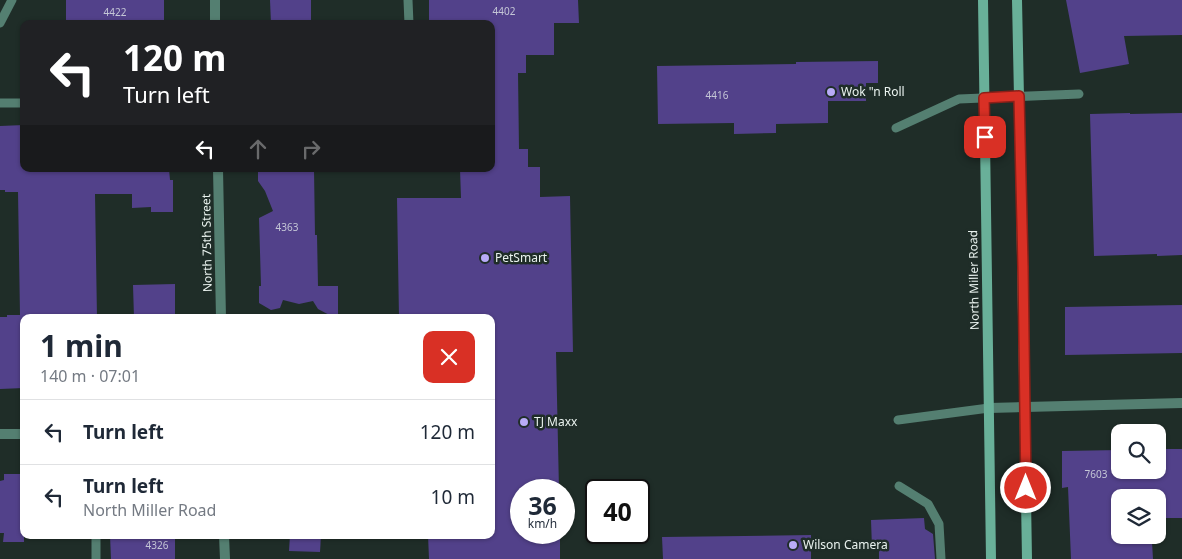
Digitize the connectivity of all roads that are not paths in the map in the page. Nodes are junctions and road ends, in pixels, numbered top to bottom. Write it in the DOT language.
graph roads {
  1 [pos="12,0"];
  2 [pos="215,0"];
  3 [pos="408,0"];
  4 [pos="983,0"];
  5 [pos="1017,0"];
  6 [pos="215,20"];
  7 [pos="410,20"];
  8 [pos="0,23"];
  9 [pos="1079,94"];
  10 [pos="1019,96"];
  11 [pos="984,98"];
  12 [pos="0,103"];
  13 [pos="20,103"];
  14 [pos="896,128"];
  15 [pos="218,172"];
  16 [pos="221,314"];
  17 [pos="1182,404"];
  18 [pos="1025,406"];
  19 [pos="989,408"];
  20 [pos="898,420"];
  21 [pos="0,434"];
  22 [pos="20,434"];
  23 [pos="899,486"];
  24 [pos="96,539"];
  25 [pos="224,539"];
  26 [pos="96,559"];
  27 [pos="225,559"];
  28 [pos="941,559"];
  29 [pos="991,559"];
  30 [pos="1027,559"];
  1 -- 8 [label="lane"];
  2 -- 6 [label="street"];
  3 -- 7 [label="lane"];
  4 -- 11 [label="street, North Miller Road"];
  5 -- 10 [label="street"];
  9 -- 10 [label="lane"];
  10 -- 11 [label="lane"];
  10 -- 18 [label="street"];
  11 -- 14 [label="lane"];
  11 -- 19 [label="street, North Miller Road"];
  12 -- 13 [label="lane"];
  15 -- 16 [label="street, North 75th Street"];
  17 -- 18 [label="street"];
  18 -- 19 [label="street"];
  18 -- 30 [label="street"];
  19 -- 20 [label="lane"];
  19 -- 29 [label="street, North Miller Road"];
  21 -- 22 [label="street"];
  23 -- 28 [label="lane"];
  24 -- 26 [label="lane"];
  25 -- 27 [label="street"];
}
